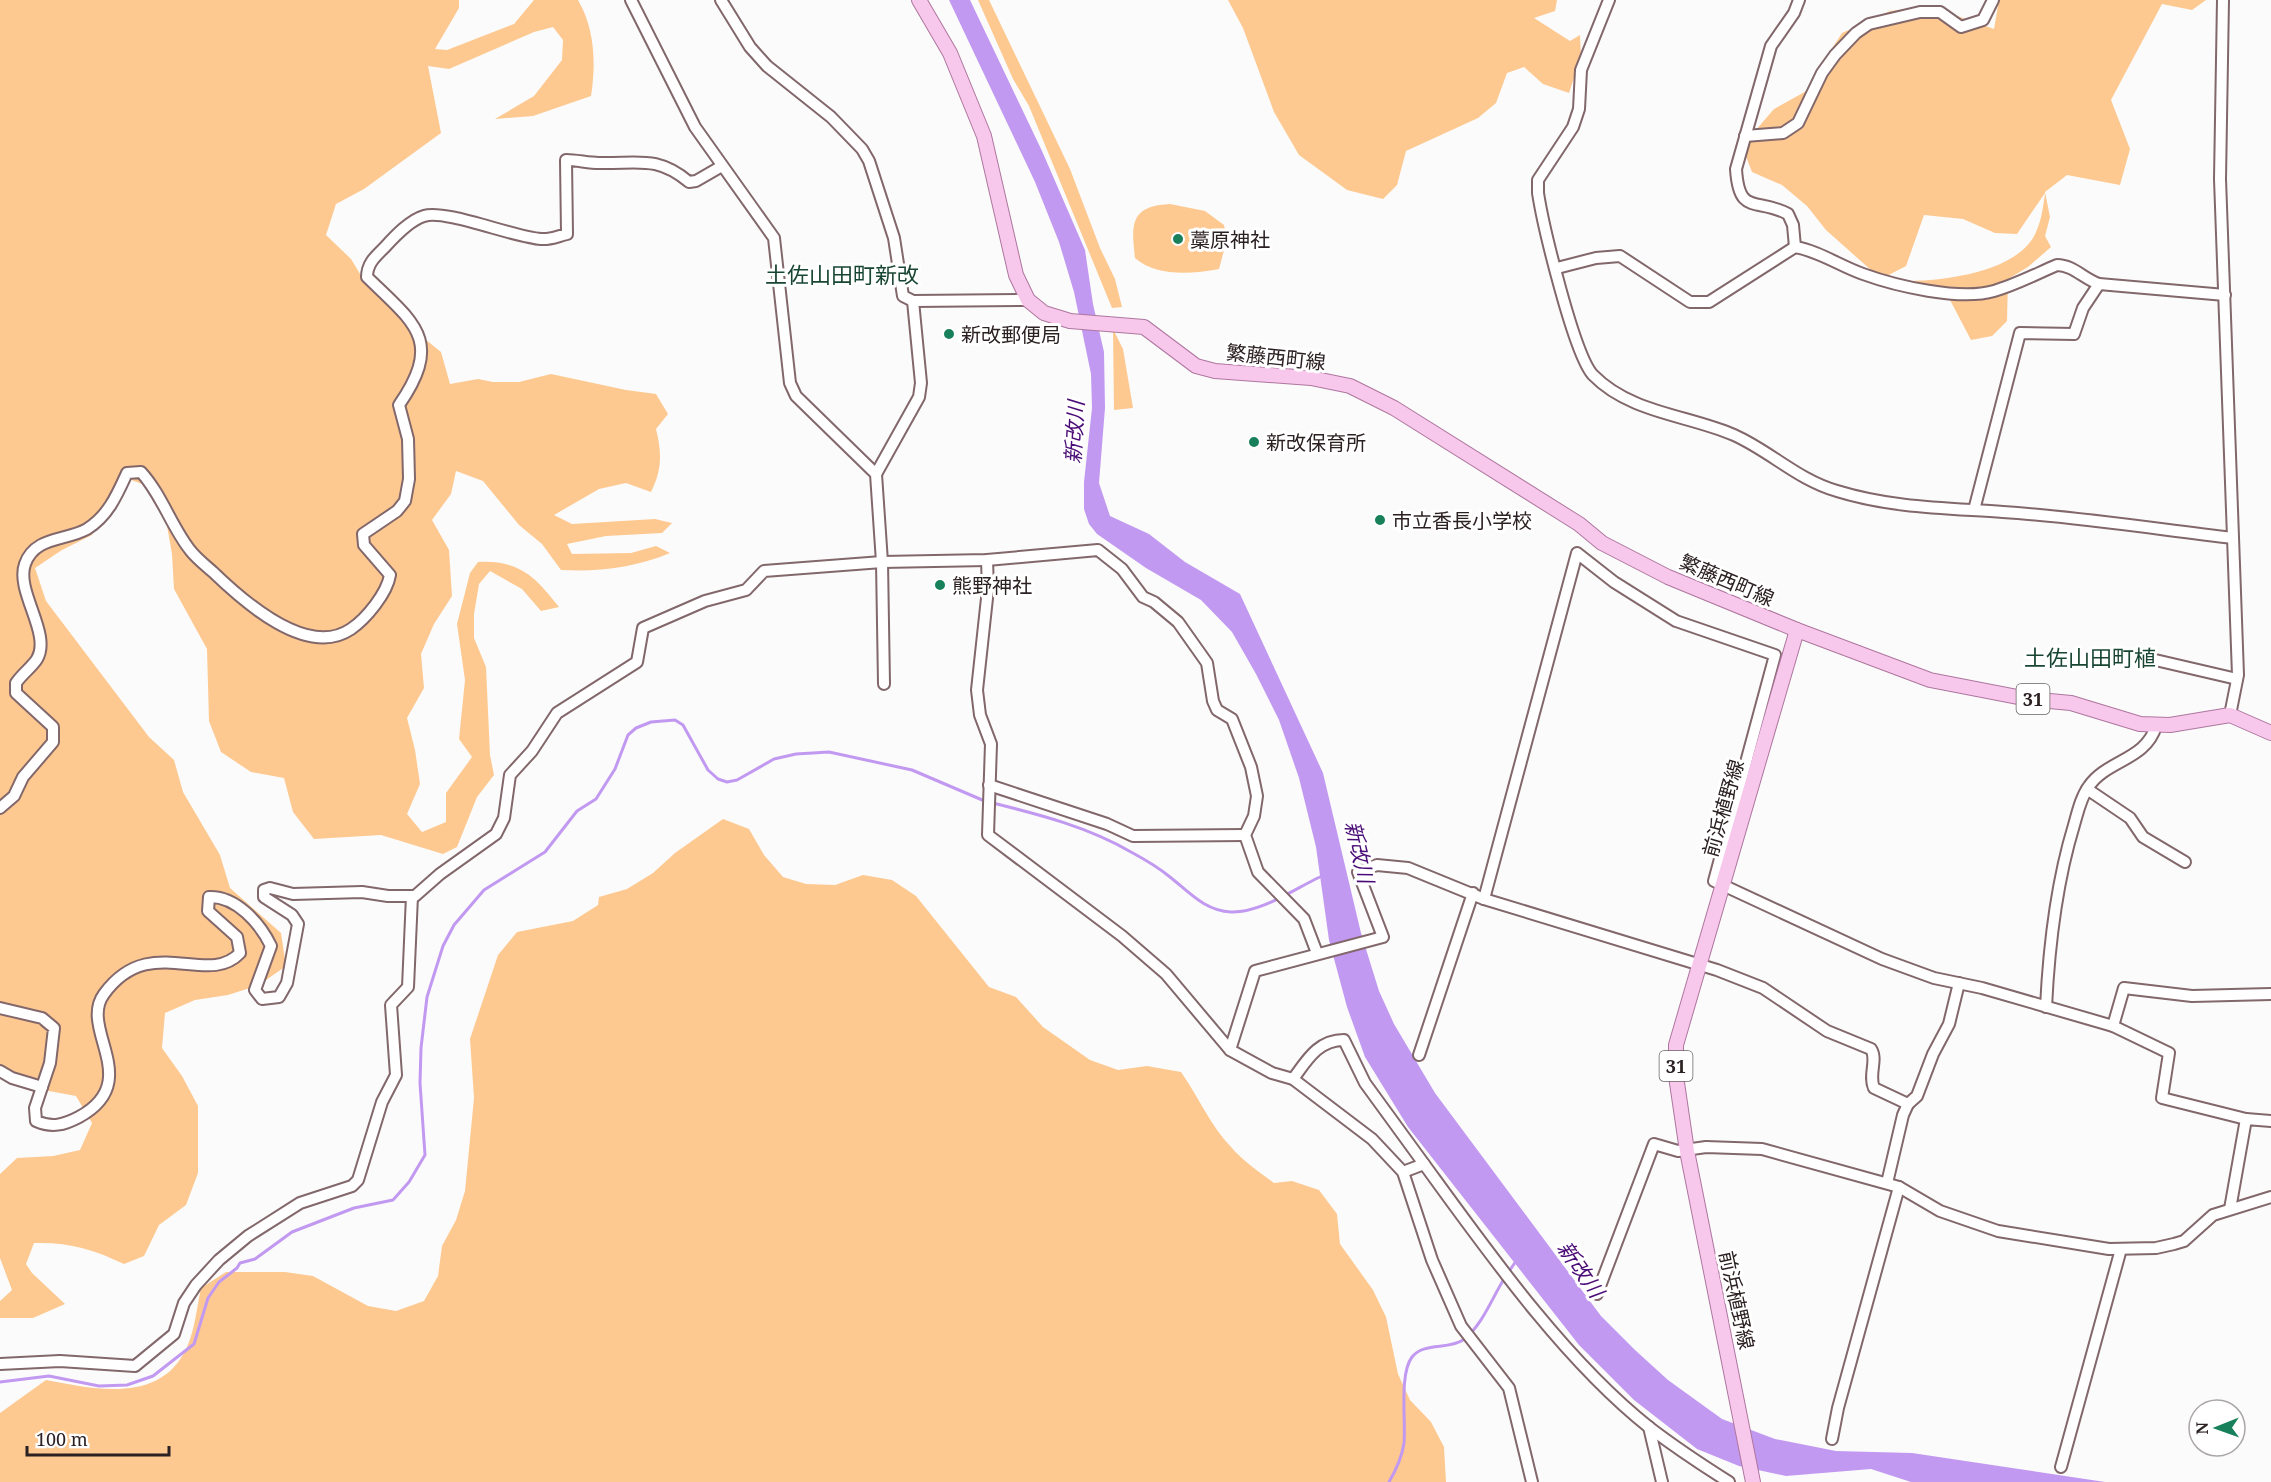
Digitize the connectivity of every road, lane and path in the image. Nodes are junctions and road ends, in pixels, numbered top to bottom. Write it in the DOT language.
graph roads {
  1 [pos="631,0"];
  2 [pos="721,0"];
  3 [pos="919,0"];
  4 [pos="1609,0"];
  5 [pos="1799,0"];
  6 [pos="1993,0"];
  7 [pos="2223,0"];
  8 [pos="1745,136"];
  9 [pos="722,166"];
  10 [pos="1795,247"];
  11 [pos="1557,268"];
  12 [pos="2099,284"];
  13 [pos="2225,295"];
  14 [pos="1028,300"];
  15 [pos="913,301"];
  16 [pos="876,474"];
  17 [pos="1974,510"];
  18 [pos="2233,538"];
  19 [pos="987,560"];
  20 [pos="882,562"];
  21 [pos="1797,630"];
  22 [pos="2151,659"];
  23 [pos="2236,679"];
  24 [pos="884,684"];
  25 [pos="2230,715"];
  26 [pos="2156,726"];
  27 [pos="2271,733"];
  28 [pos="989,785"];
  29 [pos="2087,789"];
  30 [pos="0,808"];
  31 [pos="1245,835"];
  32 [pos="2185,862"];
  33 [pos="1721,885"];
  34 [pos="1473,893"];
  35 [pos="412,896"];
  36 [pos="1484,899"];
  37 [pos="1317,954"];
  38 [pos="1698,964"];
  39 [pos="1959,983"];
  40 [pos="2271,994"];
  41 [pos="2046,1007"];
  42 [pos="0,1008"];
  43 [pos="2113,1026"];
  44 [pos="1230,1050"];
  45 [pos="1419,1055"];
  46 [pos="0,1071"];
  47 [pos="1293,1079"];
  48 [pos="42,1087"];
  49 [pos="1908,1104"];
  50 [pos="2246,1119"];
  51 [pos="2271,1121"];
  52 [pos="1687,1151"];
  53 [pos="1424,1164"];
  54 [pos="1402,1172"];
  55 [pos="1887,1183"];
  56 [pos="1899,1187"];
  57 [pos="2271,1197"];
  58 [pos="2230,1209"];
  59 [pos="2121,1249"];
  60 [pos="1597,1294"];
  61 [pos="0,1365"];
  62 [pos="1649,1427"];
  63 [pos="1832,1439"];
  64 [pos="2061,1467"];
  65 [pos="1532,1482"];
  66 [pos="1662,1482"];
  67 [pos="1729,1482"];
  68 [pos="1753,1482"];
  1 -- 9 [label="street"];
  2 -- 15 [label="street"];
  3 -- 14 [label="main road"];
  4 -- 11 [label="street"];
  5 -- 8 [label="street"];
  6 -- 8 [label="street"];
  7 -- 13 [label="street"];
  8 -- 10 [label="street"];
  9 -- 16 [label="street"];
  9 -- 30 [label="street"];
  10 -- 11 [label="street"];
  10 -- 12 [label="street"];
  11 -- 17 [label="street"];
  12 -- 13 [label="street"];
  12 -- 17 [label="street"];
  13 -- 18 [label="street"];
  14 -- 15 [label="street"];
  14 -- 21 [label="main road, 繁藤西町線"];
  15 -- 16 [label="street"];
  16 -- 20 [label="street"];
  17 -- 18 [label="street"];
  18 -- 23 [label="street"];
  19 -- 20 [label="street"];
  19 -- 28 [label="street"];
  19 -- 31 [label="street"];
  20 -- 24 [label="street"];
  20 -- 35 [label="street"];
  21 -- 26 [label="main road, 31"];
  21 -- 33 [label="main road, 前浜植野線 / 31"];
  22 -- 23 [label="street"];
  23 -- 25 [label="street"];
  25 -- 26 [label="main road, 31"];
  25 -- 27 [label="main road"];
  26 -- 29 [label="street"];
  28 -- 31 [label="street"];
  28 -- 44 [label="street"];
  29 -- 32 [label="street"];
  29 -- 41 [label="street"];
  31 -- 37 [label="street"];
  33 -- 36 [label="street"];
  33 -- 38 [label="main road, 前浜植野線 / 31"];
  33 -- 39 [label="street"];
  34 -- 36 [label="street"];
  34 -- 37 [label="street"];
  34 -- 45 [label="street"];
  35 -- 48 [label="street"];
  35 -- 61 [label="street"];
  36 -- 38 [label="street"];
  37 -- 44 [label="street"];
  38 -- 49 [label="street"];
  38 -- 52 [label="main road, 前浜植野線 / 31"];
  39 -- 41 [label="street"];
  39 -- 49 [label="street"];
  40 -- 43 [label="street"];
  41 -- 43 [label="street"];
  42 -- 48 [label="street"];
  43 -- 50 [label="street"];
  44 -- 47 [label="street"];
  46 -- 48 [label="street"];
  47 -- 53 [label="street"];
  47 -- 54 [label="street"];
  49 -- 55 [label="street"];
  50 -- 51 [label="street"];
  50 -- 58 [label="street"];
  52 -- 55 [label="street"];
  52 -- 60 [label="street"];
  52 -- 68 [label="main road, 前浜植野線 / 31"];
  53 -- 54 [label="street"];
  53 -- 62 [label="street"];
  54 -- 65 [label="street"];
  55 -- 56 [label="street"];
  56 -- 59 [label="street"];
  56 -- 63 [label="street"];
  57 -- 58 [label="street"];
  58 -- 59 [label="street"];
  59 -- 64 [label="street"];
  62 -- 66 [label="street"];
  62 -- 67 [label="street"];
}
